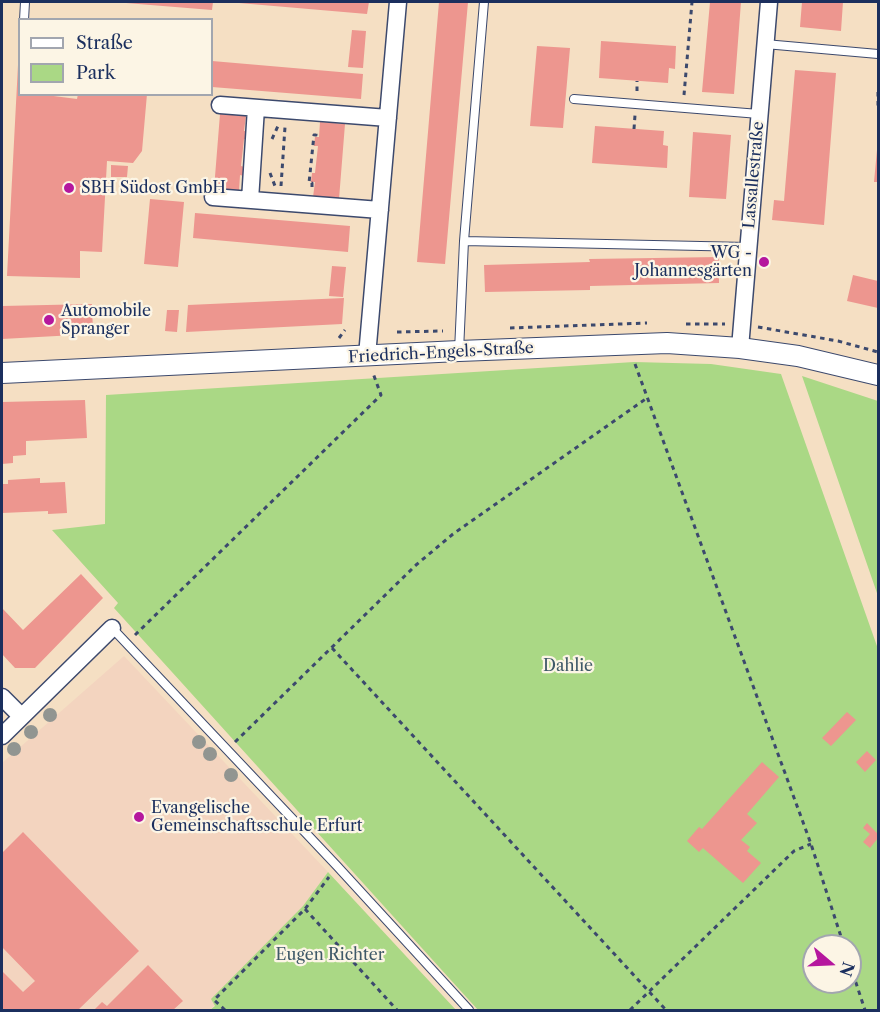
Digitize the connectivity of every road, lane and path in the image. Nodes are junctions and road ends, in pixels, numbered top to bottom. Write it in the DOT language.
graph roads {
  1 [pos="25,2"];
  2 [pos="398,2"];
  3 [pos="483,2"];
  4 [pos="692,2"];
  5 [pos="769,2"];
  6 [pos="24,18"];
  7 [pos="765,44"];
  8 [pos="879,54"];
  9 [pos="879,92"];
  10 [pos="574,99"];
  11 [pos="220,105"];
  12 [pos="256,108"];
  13 [pos="682,108"];
  14 [pos="879,110"];
  15 [pos="286,111"];
  16 [pos="318,113"];
  17 [pos="759,114"];
  18 [pos="388,118"];
  19 [pos="259,156"];
  20 [pos="213,197"];
  21 [pos="250,200"];
  22 [pos="280,202"];
  23 [pos="310,204"];
  24 [pos="380,210"];
  25 [pos="465,241"];
  26 [pos="748,247"];
  27 [pos="632,344"];
  28 [pos="740,348"];
  29 [pos="459,351"];
  30 [pos="370,365"];
  31 [pos="2,373"];
  32 [pos="879,375"];
  33 [pos="647,398"];
  34 [pos="112,628"];
  35 [pos="127,643"];
  36 [pos="332,647"];
  37 [pos="2,697"];
  38 [pos="21,716"];
  39 [pos="2,736"];
  40 [pos="227,750"];
  41 [pos="811,844"];
  42 [pos="337,866"];
  43 [pos="305,909"];
  44 [pos="840,934"];
  45 [pos="649,992"];
  46 [pos="859,994"];
  47 [pos="225,1011"];
  48 [pos="397,1011"];
  49 [pos="469,1011"];
  50 [pos="630,1011"];
  51 [pos="666,1011"];
  52 [pos="865,1011"];
  1 -- 6 [label="lane"];
  2 -- 18 [label="street"];
  3 -- 25 [label="lane"];
  4 -- 13 [label="path"];
  5 -- 7 [label="street, Lassallestraße"];
  7 -- 8 [label="lane"];
  7 -- 17 [label="street, Lassallestraße"];
  9 -- 14 [label="path"];
  10 -- 13 [label="lane"];
  11 -- 12 [label="street"];
  12 -- 15 [label="street"];
  12 -- 19 [label="street"];
  13 -- 17 [label="lane"];
  15 -- 16 [label="street"];
  15 -- 19 [label="path"];
  15 -- 22 [label="path"];
  16 -- 18 [label="street"];
  16 -- 23 [label="path"];
  17 -- 26 [label="street, Lassallestraße"];
  18 -- 24 [label="street"];
  19 -- 21 [label="street"];
  19 -- 22 [label="path"];
  20 -- 21 [label="street"];
  21 -- 22 [label="street"];
  22 -- 23 [label="street"];
  23 -- 24 [label="street"];
  24 -- 30 [label="street"];
  25 -- 26 [label="lane"];
  25 -- 29 [label="lane"];
  26 -- 28 [label="street, Lassallestraße"];
  27 -- 28 [label="street, Friedrich-Engels-Straße"];
  27 -- 29 [label="street, Friedrich-Engels-Straße"];
  27 -- 33 [label="path"];
  28 -- 32 [label="street, Friedrich-Engels-Straße"];
  29 -- 30 [label="street, Friedrich-Engels-Straße"];
  30 -- 31 [label="street, Friedrich-Engels-Straße"];
  30 -- 35 [label="path"];
  33 -- 36 [label="path"];
  33 -- 41 [label="path"];
  34 -- 35 [label="lane"];
  34 -- 38 [label="street"];
  35 -- 40 [label="lane"];
  36 -- 40 [label="path"];
  36 -- 45 [label="path"];
  37 -- 38 [label="street"];
  38 -- 39 [label="street"];
  40 -- 42 [label="lane"];
  41 -- 44 [label="path"];
  41 -- 45 [label="path"];
  42 -- 43 [label="path"];
  42 -- 49 [label="lane"];
  43 -- 47 [label="path"];
  43 -- 48 [label="path"];
  45 -- 50 [label="path"];
  45 -- 51 [label="path"];
  46 -- 52 [label="path"];
}
